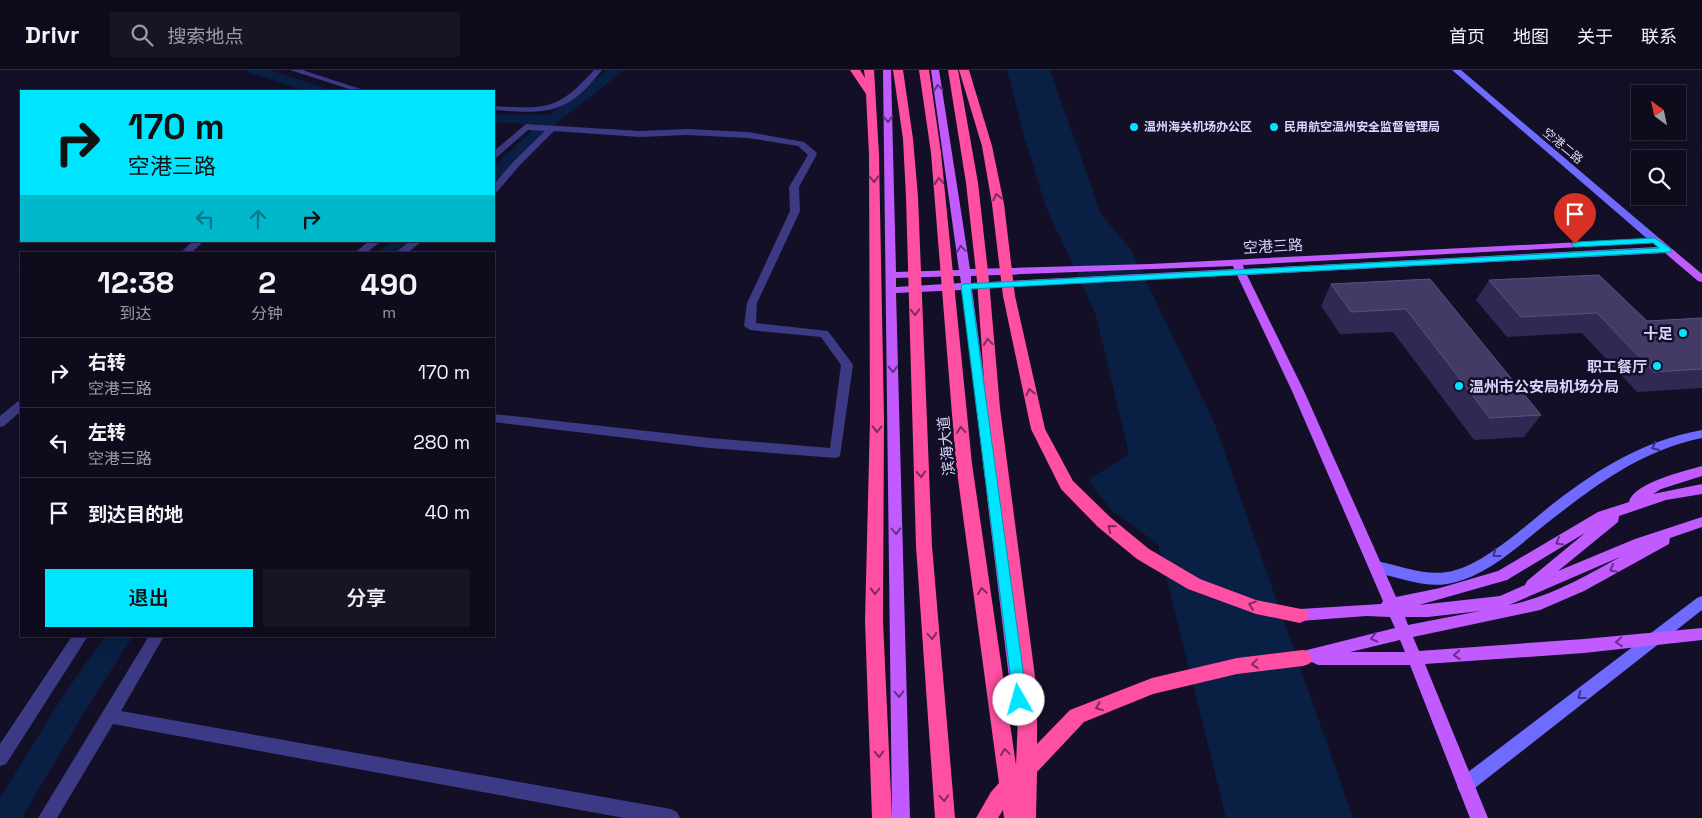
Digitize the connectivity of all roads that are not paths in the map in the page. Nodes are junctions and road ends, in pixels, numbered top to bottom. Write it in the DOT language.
graph roads {
  1 [pos="294,70"];
  2 [pos="598,70"];
  3 [pos="855,70"];
  4 [pos="869,70"];
  5 [pos="924,70"];
  6 [pos="935,70"];
  7 [pos="952,70"];
  8 [pos="964,70"];
  9 [pos="1456,70"];
  10 [pos="894,71"];
  11 [pos="360,90"];
  12 [pos="871,95"];
  13 [pos="495,108"];
  14 [pos="548,128"];
  15 [pos="495,154"];
  16 [pos="495,189"];
  17 [pos="1655,240"];
  18 [pos="198,242"];
  19 [pos="375,242"];
  20 [pos="416,242"];
  21 [pos="1668,250"];
  22 [pos="186,252"];
  23 [pos="361,252"];
  24 [pos="402,252"];
  25 [pos="1238,268"];
  26 [pos="892,275"];
  27 [pos="1702,279"];
  28 [pos="965,280"];
  29 [pos="892,290"];
  30 [pos="20,406"];
  31 [pos="495,418"];
  32 [pos="0,423"];
  33 [pos="1702,434"];
  34 [pos="1702,472"];
  35 [pos="1702,489"];
  36 [pos="1702,522"];
  37 [pos="1685,527"];
  38 [pos="1376,567"];
  39 [pos="1702,602"];
  40 [pos="1366,610"];
  41 [pos="1300,615"];
  42 [pos="1398,619"];
  43 [pos="1702,634"];
  44 [pos="80,637"];
  45 [pos="156,637"];
  46 [pos="1303,658"];
  47 [pos="109,716"];
  48 [pos="0,758"];
  49 [pos="1465,785"];
  50 [pos="48,818"];
  51 [pos="671,818"];
  52 [pos="882,818"];
  53 [pos="901,818"];
  54 [pos="945,818"];
  55 [pos="986,818"];
  56 [pos="1014,818"];
  57 [pos="1026,818"];
  58 [pos="1035,818"];
  59 [pos="1479,818"];
  1 -- 11 [label="street"];
  2 -- 13 [label="street"];
  3 -- 12 [label="highway"];
  4 -- 12 [label="highway"];
  56 -- 5 [label="highway, 滨海大道, one-way"];
  28 -- 6 [label="main road, one-way"];
  57 -- 7 [label="highway, one-way"];
  41 -- 8 [label="highway, one-way"];
  9 -- 17 [label="main road, 空港二路"];
  10 -- 26 [label="main road, one-way"];
  10 -- 54 [label="highway, 滨海大道, one-way"];
  12 -- 52 [label="highway, one-way"];
  14 -- 15 [label="street"];
  14 -- 16 [label="street"];
  14 -- 31 [label="street"];
  17 -- 21 [label="main road"];
  17 -- 25 [label="main road, 空港三路"];
  18 -- 22 [label="street"];
  19 -- 23 [label="street"];
  20 -- 24 [label="street"];
  21 -- 25 [label="main road, 空港三路"];
  21 -- 27 [label="main road"];
  25 -- 28 [label="main road, 空港三路"];
  25 -- 38 [label="main road"];
  26 -- 28 [label="main road, 空港三路"];
  26 -- 29 [label="main road"];
  28 -- 29 [label="main road, 空港三路"];
  28 -- 58 [label="main road"];
  29 -- 53 [label="main road, one-way"];
  30 -- 32 [label="street"];
  33 -- 38 [label="main road, one-way"];
  34 -- 42 [label="main road"];
  35 -- 40 [label="main road, one-way"];
  36 -- 37 [label="main road"];
  37 -- 40 [label="main road"];
  37 -- 46 [label="main road, one-way"];
  38 -- 42 [label="main road"];
  39 -- 49 [label="main road, one-way"];
  40 -- 41 [label="main road"];
  42 -- 49 [label="main road"];
  43 -- 46 [label="main road, one-way"];
  44 -- 48 [label="street"];
  45 -- 47 [label="street"];
  46 -- 55 [label="highway, one-way"];
  47 -- 50 [label="street"];
  47 -- 51 [label="street"];
  49 -- 59 [label="main road"];
}
